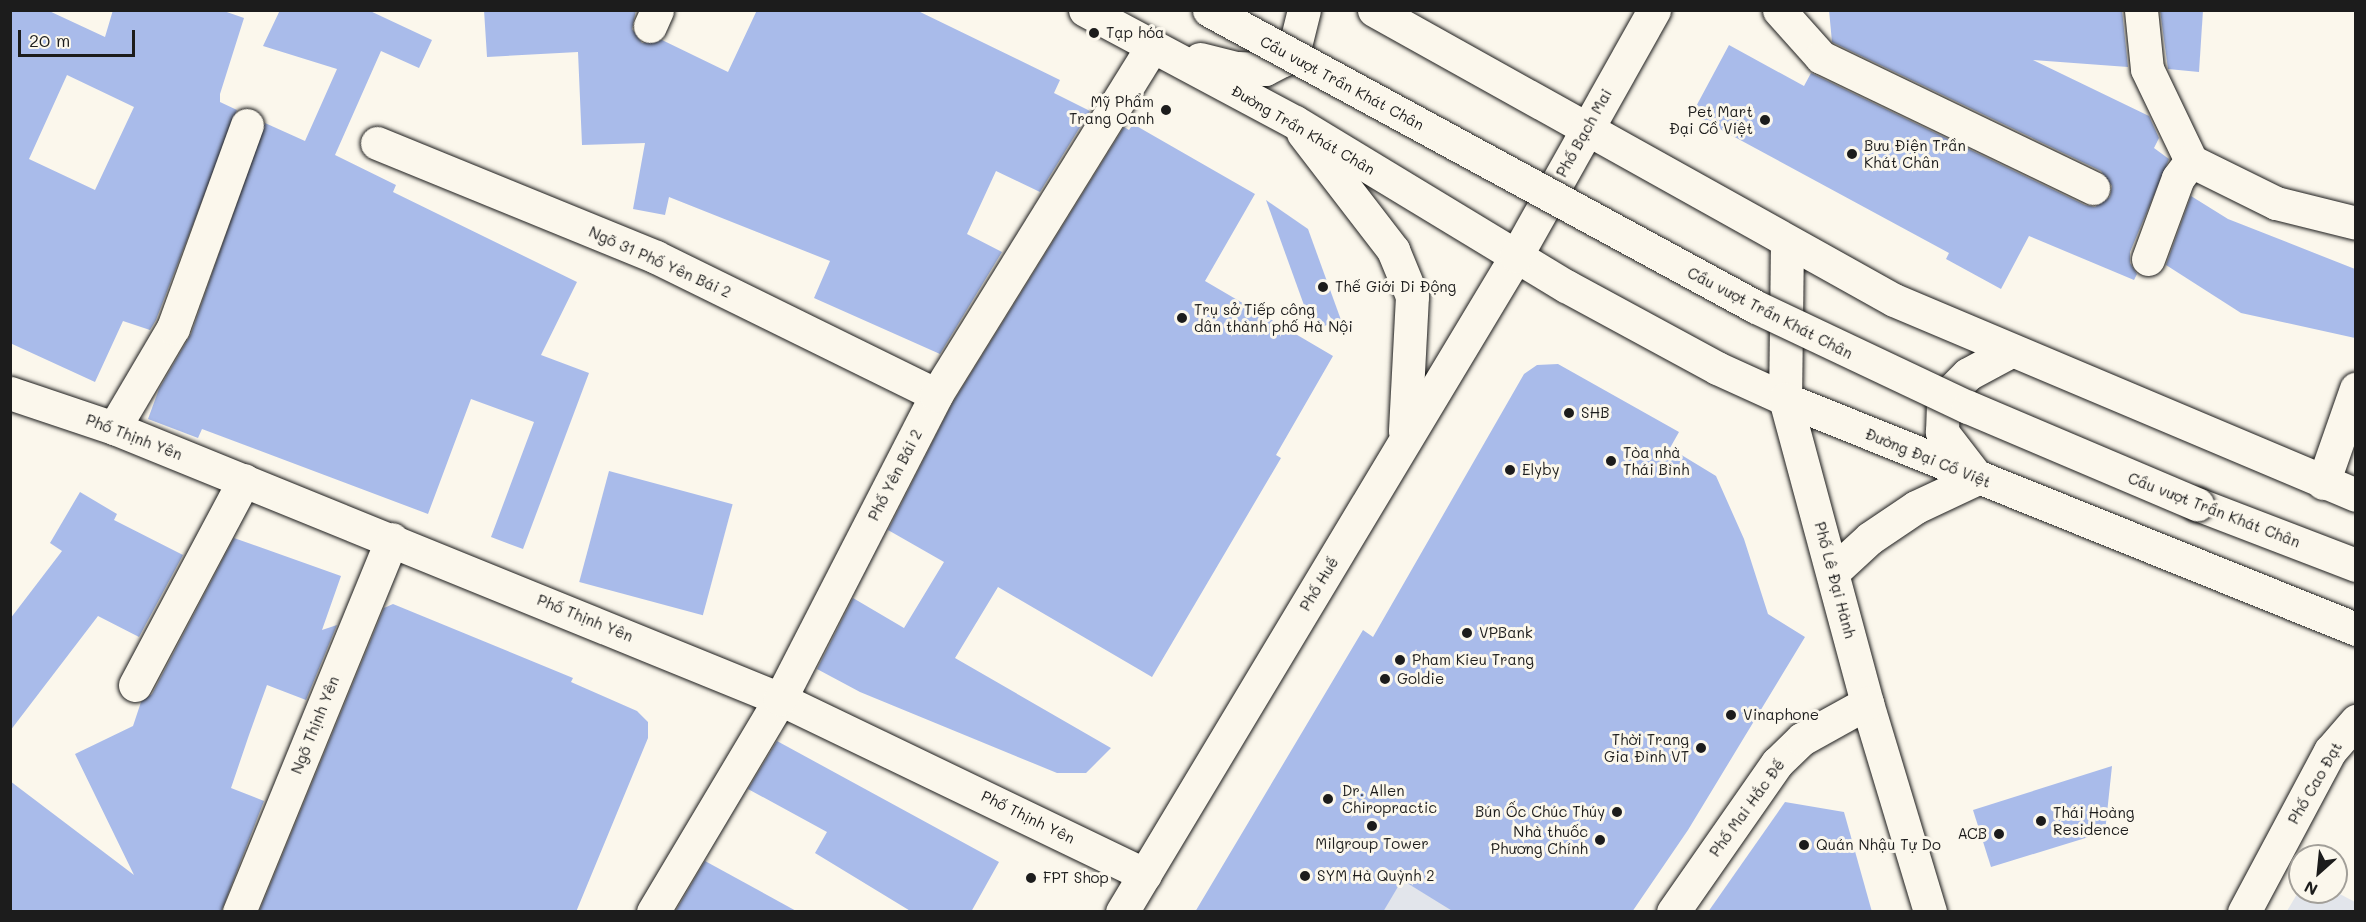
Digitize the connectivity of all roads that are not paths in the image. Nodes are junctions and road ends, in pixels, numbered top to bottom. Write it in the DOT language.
graph roads {
  1 [pos="1085,10"];
  2 [pos="1209,10"];
  3 [pos="1304,10"];
  4 [pos="1374,10"];
  5 [pos="1654,10"];
  6 [pos="1779,10"];
  7 [pos="2141,10"];
  8 [pos="1152,46"];
  9 [pos="1295,122"];
  10 [pos="247,125"];
  11 [pos="1586,130"];
  12 [pos="377,143"];
  13 [pos="2191,160"];
  14 [pos="2093,188"];
  15 [pos="2355,222"];
  16 [pos="1787,242"];
  17 [pos="1516,256"];
  18 [pos="2148,259"];
  19 [pos="2009,352"];
  20 [pos="2355,389"];
  21 [pos="10,393"];
  22 [pos="936,395"];
  23 [pos="1785,399"];
  24 [pos="114,428"];
  25 [pos="1405,439"];
  26 [pos="1978,478"];
  27 [pos="244,480"];
  28 [pos="2323,483"];
  29 [pos="2355,495"];
  30 [pos="392,539"];
  31 [pos="2355,565"];
  32 [pos="1833,572"];
  33 [pos="2355,629"];
  34 [pos="135,685"];
  35 [pos="780,699"];
  36 [pos="1867,703"];
  37 [pos="2355,722"];
  38 [pos="1145,875"];
  39 [pos="239,912"];
  40 [pos="653,912"];
  41 [pos="1122,912"];
  42 [pos="1673,912"];
  43 [pos="1930,912"];
  44 [pos="2244,912"];
  1 -- 8 [label="main road, Đường Trần Khát Chân"];
  2 -- 31 [label="main road, Cầu vượt Trần Khát Chân, bridge"];
  3 -- 8 [label="main road"];
  4 -- 11 [label="main road"];
  5 -- 11 [label="main road, Phố Bạch Mai"];
  6 -- 14 [label="main road"];
  7 -- 13 [label="main road"];
  8 -- 9 [label="main road, Đường Trần Khát Chân"];
  8 -- 22 [label="main road, Phố Yên Bái 2"];
  9 -- 17 [label="main road, Đường Trần Khát Chân"];
  9 -- 25 [label="main road"];
  10 -- 24 [label="main road"];
  11 -- 16 [label="main road"];
  11 -- 17 [label="main road, Phố Bạch Mai"];
  12 -- 22 [label="main road, Ngõ 31 Phố Yên Bái 2"];
  13 -- 15 [label="main road"];
  13 -- 18 [label="main road"];
  16 -- 19 [label="main road"];
  16 -- 23 [label="main road, Phố Lê Đại Hành"];
  17 -- 23 [label="main road, Đường Đại Cồ Việt"];
  17 -- 25 [label="main road, Phố Huế"];
  19 -- 26 [label="main road"];
  19 -- 28 [label="main road"];
  20 -- 28 [label="main road"];
  21 -- 24 [label="main road, Phố Thịnh Yên"];
  22 -- 35 [label="main road, Phố Yên Bái 2"];
  23 -- 26 [label="main road, Đường Đại Cồ Việt"];
  23 -- 32 [label="main road, Phố Lê Đại Hành"];
  24 -- 27 [label="main road, Phố Thịnh Yên"];
  25 -- 38 [label="main road, Phố Huế"];
  26 -- 32 [label="main road"];
  26 -- 33 [label="main road, Đường Đại Cồ Việt"];
  27 -- 30 [label="main road, Phố Thịnh Yên"];
  27 -- 34 [label="main road"];
  28 -- 29 [label="main road"];
  30 -- 35 [label="main road, Phố Thịnh Yên"];
  30 -- 39 [label="main road, Ngõ Thịnh Yên"];
  32 -- 36 [label="main road, Phố Lê Đại Hành"];
  35 -- 38 [label="main road, Phố Thịnh Yên"];
  35 -- 40 [label="main road, Phố Yên Bái 2"];
  36 -- 42 [label="main road, Phố Mai Hắc Đế"];
  36 -- 43 [label="main road, Phố Lê Đại Hành"];
  37 -- 44 [label="main road, Phố Cao Đạt"];
  38 -- 41 [label="main road, Phố Huế"];
}
